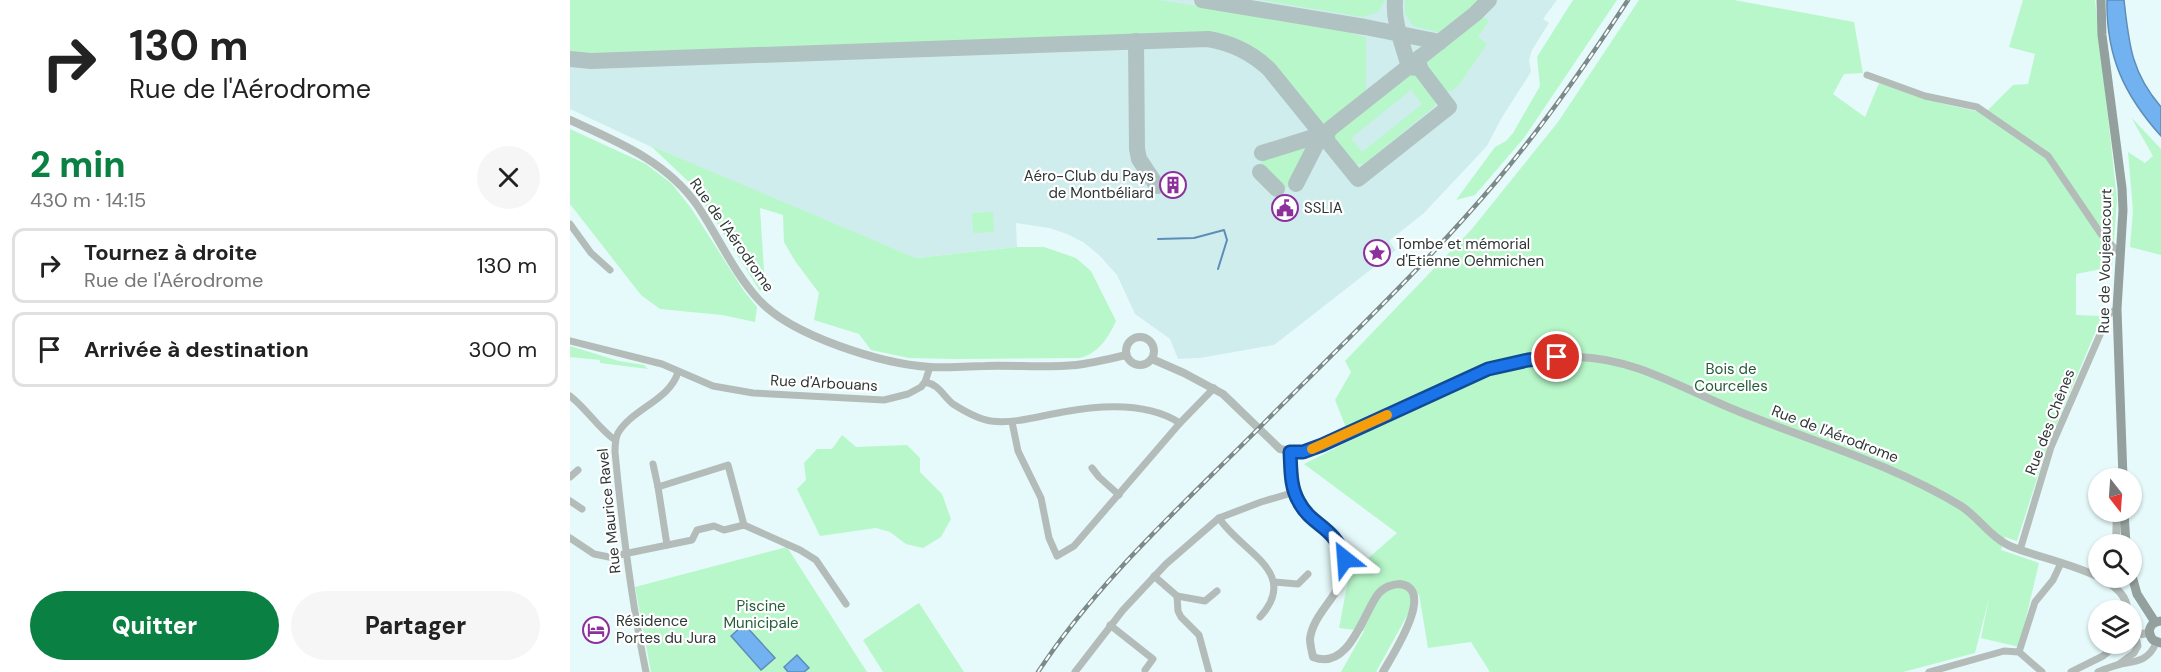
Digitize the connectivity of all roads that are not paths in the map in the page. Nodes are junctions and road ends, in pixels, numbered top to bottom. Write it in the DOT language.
graph roads {
  1 [pos="2101,0"];
  2 [pos="1867,75"];
  3 [pos="570,120"];
  4 [pos="570,224"];
  5 [pos="2119,253"];
  6 [pos="610,270"];
  7 [pos="2113,312"];
  8 [pos="570,341"];
  9 [pos="1126,355"];
  10 [pos="1152,358"];
  11 [pos="930,367"];
  12 [pos="678,372"];
  13 [pos="925,382"];
  14 [pos="1214,388"];
  15 [pos="570,396"];
  16 [pos="1012,422"];
  17 [pos="1180,423"];
  18 [pos="615,440"];
  19 [pos="1290,452"];
  20 [pos="653,464"];
  21 [pos="1092,468"];
  22 [pos="2122,468"];
  23 [pos="578,471"];
  24 [pos="570,477"];
  25 [pos="658,487"];
  26 [pos="1294,492"];
  27 [pos="1119,495"];
  28 [pos="570,501"];
  29 [pos="582,508"];
  30 [pos="1219,518"];
  31 [pos="744,525"];
  32 [pos="570,538"];
  33 [pos="667,545"];
  34 [pos="2020,550"];
  35 [pos="626,554"];
  36 [pos="2061,563"];
  37 [pos="2088,572"];
  38 [pos="1308,574"];
  39 [pos="1154,576"];
  40 [pos="1274,582"];
  41 [pos="2135,588"];
  42 [pos="1217,591"];
  43 [pos="1177,596"];
  44 [pos="846,604"];
  45 [pos="1260,617"];
  46 [pos="2158,621"];
  47 [pos="1110,625"];
  48 [pos="2142,633"];
  49 [pos="2149,633"];
  50 [pos="2159,643"];
  51 [pos="2019,652"];
  52 [pos="2106,654"];
  53 [pos="2133,654"];
  54 [pos="2129,663"];
  55 [pos="2119,664"];
  56 [pos="1145,670"];
  57 [pos="646,672"];
  58 [pos="1075,672"];
  59 [pos="1209,672"];
  60 [pos="1383,672"];
  61 [pos="1929,672"];
  62 [pos="2042,672"];
  63 [pos="2071,672"];
  64 [pos="2098,672"];
  65 [pos="2132,672"];
  1 -- 5 [label="main road, Rue de Voujeaucourt"];
  2 -- 5 [label="street"];
  3 -- 11 [label="street, Rue de l'Aérodrome"];
  4 -- 6 [label="street"];
  5 -- 7 [label="main road, Rue de Voujeaucourt"];
  7 -- 22 [label="main road, Rue de Voujeaucourt"];
  7 -- 34 [label="street, Rue des Chênes"];
  8 -- 12 [label="street, Rue d'Arbouans"];
  9 -- 10 [label="street"];
  9 -- 10 [label="street"];
  9 -- 11 [label="street, Rue de l'Aérodrome"];
  10 -- 14 [label="street"];
  11 -- 13 [label="street"];
  12 -- 13 [label="street, Rue d'Arbouans"];
  12 -- 18 [label="street, Rue Maurice Ravel"];
  13 -- 16 [label="street"];
  14 -- 17 [label="street"];
  14 -- 19 [label="street"];
  15 -- 18 [label="street"];
  16 -- 17 [label="street"];
  16 -- 27 [label="street"];
  17 -- 27 [label="street"];
  18 -- 35 [label="street, Rue Maurice Ravel"];
  19 -- 26 [label="street"];
  19 -- 34 [label="street, Rue de l'Aérodrome"];
  20 -- 25 [label="street"];
  21 -- 27 [label="street"];
  23 -- 24 [label="street"];
  25 -- 31 [label="street"];
  25 -- 33 [label="street"];
  26 -- 30 [label="street"];
  26 -- 60 [label="street"];
  28 -- 29 [label="street"];
  30 -- 39 [label="street"];
  30 -- 40 [label="street"];
  31 -- 33 [label="street"];
  31 -- 44 [label="street"];
  32 -- 35 [label="street"];
  33 -- 35 [label="street"];
  34 -- 36 [label="street, Rue de l'Aérodrome"];
  35 -- 57 [label="street, Rue Maurice Ravel"];
  36 -- 37 [label="street, Rue de l'Aérodrome"];
  36 -- 51 [label="street"];
  38 -- 40 [label="street"];
  39 -- 43 [label="street"];
  39 -- 47 [label="street"];
  40 -- 45 [label="street"];
  41 -- 46 [label="main road"];
  42 -- 43 [label="street"];
  43 -- 59 [label="street"];
  46 -- 49 [label="main road"];
  47 -- 56 [label="street"];
  47 -- 58 [label="street"];
  48 -- 49 [label="street"];
  49 -- 50 [label="main road"];
  50 -- 54 [label="street"];
  51 -- 61 [label="street"];
  51 -- 62 [label="street"];
  52 -- 63 [label="street"];
  53 -- 55 [label="street"];
  54 -- 55 [label="street"];
  54 -- 65 [label="street"];
  55 -- 64 [label="street"];
}
